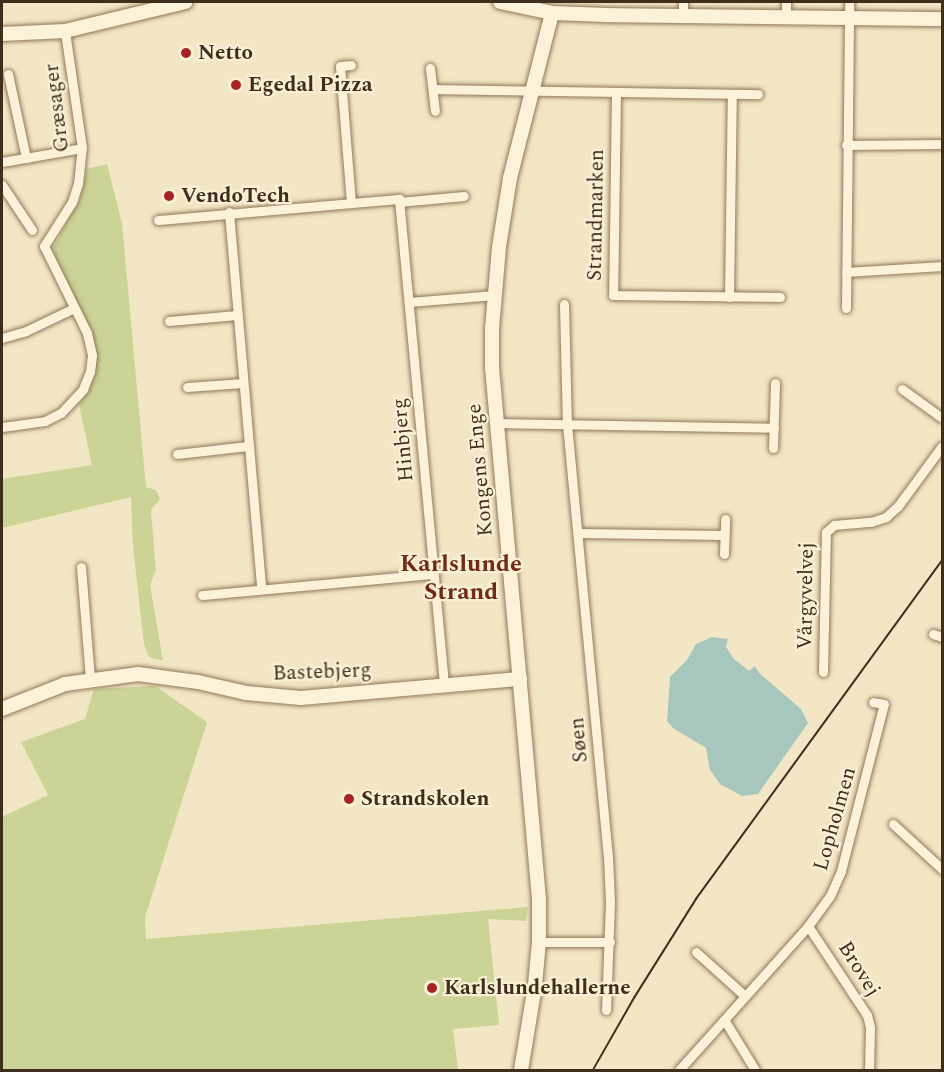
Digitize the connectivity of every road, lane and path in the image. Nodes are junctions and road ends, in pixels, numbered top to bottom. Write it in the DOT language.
graph roads {
  1 [pos="186,2"];
  2 [pos="500,2"];
  3 [pos="786,2"];
  4 [pos="849,2"];
  5 [pos="552,7"];
  6 [pos="683,9"];
  7 [pos="786,17"];
  8 [pos="849,18"];
  9 [pos="942,19"];
  10 [pos="65,31"];
  11 [pos="2,34"];
  12 [pos="351,65"];
  13 [pos="430,68"];
  14 [pos="8,74"];
  15 [pos="433,89"];
  16 [pos="532,90"];
  17 [pos="616,92"];
  18 [pos="732,94"];
  19 [pos="758,94"];
  20 [pos="435,111"];
  21 [pos="942,144"];
  22 [pos="846,145"];
  23 [pos="82,148"];
  24 [pos="26,158"];
  25 [pos="2,162"];
  26 [pos="2,185"];
  27 [pos="464,196"];
  28 [pos="351,202"];
  29 [pos="399,202"];
  30 [pos="229,212"];
  31 [pos="158,220"];
  32 [pos="32,230"];
  33 [pos="942,266"];
  34 [pos="846,272"];
  35 [pos="495,295"];
  36 [pos="729,297"];
  37 [pos="780,297"];
  38 [pos="409,302"];
  39 [pos="564,304"];
  40 [pos="74,308"];
  41 [pos="846,308"];
  42 [pos="237,315"];
  43 [pos="169,321"];
  44 [pos="2,338"];
  45 [pos="243,383"];
  46 [pos="775,383"];
  47 [pos="187,387"];
  48 [pos="902,389"];
  49 [pos="942,418"];
  50 [pos="497,423"];
  51 [pos="567,424"];
  52 [pos="2,427"];
  53 [pos="774,428"];
  54 [pos="248,446"];
  55 [pos="942,446"];
  56 [pos="773,448"];
  57 [pos="177,454"];
  58 [pos="724,519"];
  59 [pos="579,533"];
  60 [pos="724,535"];
  61 [pos="724,554"];
  62 [pos="81,567"];
  63 [pos="433,574"];
  64 [pos="261,589"];
  65 [pos="202,596"];
  66 [pos="823,672"];
  67 [pos="90,679"];
  68 [pos="520,679"];
  69 [pos="444,685"];
  70 [pos="873,702"];
  71 [pos="2,709"];
  72 [pos="893,824"];
  73 [pos="942,869"];
  74 [pos="808,926"];
  75 [pos="539,942"];
  76 [pos="610,942"];
  77 [pos="696,951"];
  78 [pos="745,996"];
  79 [pos="606,1010"];
  80 [pos="725,1020"];
  81 [pos="521,1071"];
  82 [pos="679,1071"];
  83 [pos="755,1071"];
  84 [pos="869,1071"];
  1 -- 10 [label="street"];
  2 -- 5 [label="street"];
  3 -- 7 [label="street"];
  4 -- 8 [label="street"];
  5 -- 6 [label="street"];
  5 -- 16 [label="street, Kongens Enge"];
  6 -- 7 [label="street"];
  7 -- 8 [label="street"];
  8 -- 9 [label="street"];
  8 -- 22 [label="street"];
  10 -- 11 [label="street"];
  10 -- 23 [label="street, Græsager"];
  12 -- 28 [label="street"];
  13 -- 15 [label="street"];
  14 -- 24 [label="street"];
  15 -- 16 [label="street"];
  15 -- 20 [label="street"];
  16 -- 17 [label="street"];
  16 -- 35 [label="street, Kongens Enge"];
  17 -- 18 [label="street"];
  17 -- 36 [label="street, Strandmarken"];
  18 -- 19 [label="street"];
  18 -- 36 [label="street"];
  21 -- 22 [label="street"];
  22 -- 34 [label="street"];
  23 -- 24 [label="street"];
  23 -- 40 [label="street, Græsager"];
  24 -- 25 [label="street"];
  26 -- 32 [label="street"];
  27 -- 29 [label="street"];
  28 -- 29 [label="street"];
  28 -- 30 [label="street"];
  29 -- 38 [label="street, Hinbjerg"];
  30 -- 31 [label="street"];
  30 -- 42 [label="street"];
  33 -- 34 [label="street"];
  34 -- 41 [label="street"];
  35 -- 38 [label="street"];
  35 -- 50 [label="street, Kongens Enge"];
  36 -- 37 [label="street, Strandmarken"];
  38 -- 63 [label="street, Hinbjerg"];
  39 -- 51 [label="street, Søen"];
  40 -- 44 [label="street"];
  40 -- 52 [label="street, Græsager"];
  42 -- 43 [label="street"];
  42 -- 45 [label="street"];
  45 -- 47 [label="street"];
  45 -- 54 [label="street"];
  46 -- 53 [label="street"];
  48 -- 49 [label="street"];
  50 -- 51 [label="street"];
  50 -- 68 [label="street, Kongens Enge"];
  51 -- 53 [label="street"];
  51 -- 59 [label="street, Søen"];
  53 -- 56 [label="street"];
  54 -- 57 [label="street"];
  54 -- 64 [label="street"];
  55 -- 66 [label="street, Vårgyvelvej"];
  58 -- 60 [label="street"];
  59 -- 60 [label="street"];
  59 -- 76 [label="street, Søen"];
  60 -- 61 [label="street"];
  62 -- 67 [label="street"];
  63 -- 64 [label="street"];
  63 -- 69 [label="street, Hinbjerg"];
  64 -- 65 [label="street"];
  67 -- 69 [label="street, Bastebjerg"];
  67 -- 71 [label="street, Bastebjerg"];
  68 -- 69 [label="street, Bastebjerg"];
  68 -- 75 [label="street, Kongens Enge"];
  70 -- 74 [label="street, Lopholmen"];
  72 -- 73 [label="street"];
  74 -- 78 [label="street, Lopholmen"];
  74 -- 84 [label="street, Brovej"];
  75 -- 76 [label="street"];
  75 -- 81 [label="street, Kongens Enge"];
  76 -- 79 [label="street, Søen"];
  77 -- 78 [label="street"];
  78 -- 80 [label="street, Lopholmen"];
  80 -- 82 [label="street, Lopholmen"];
  80 -- 83 [label="street"];
}
